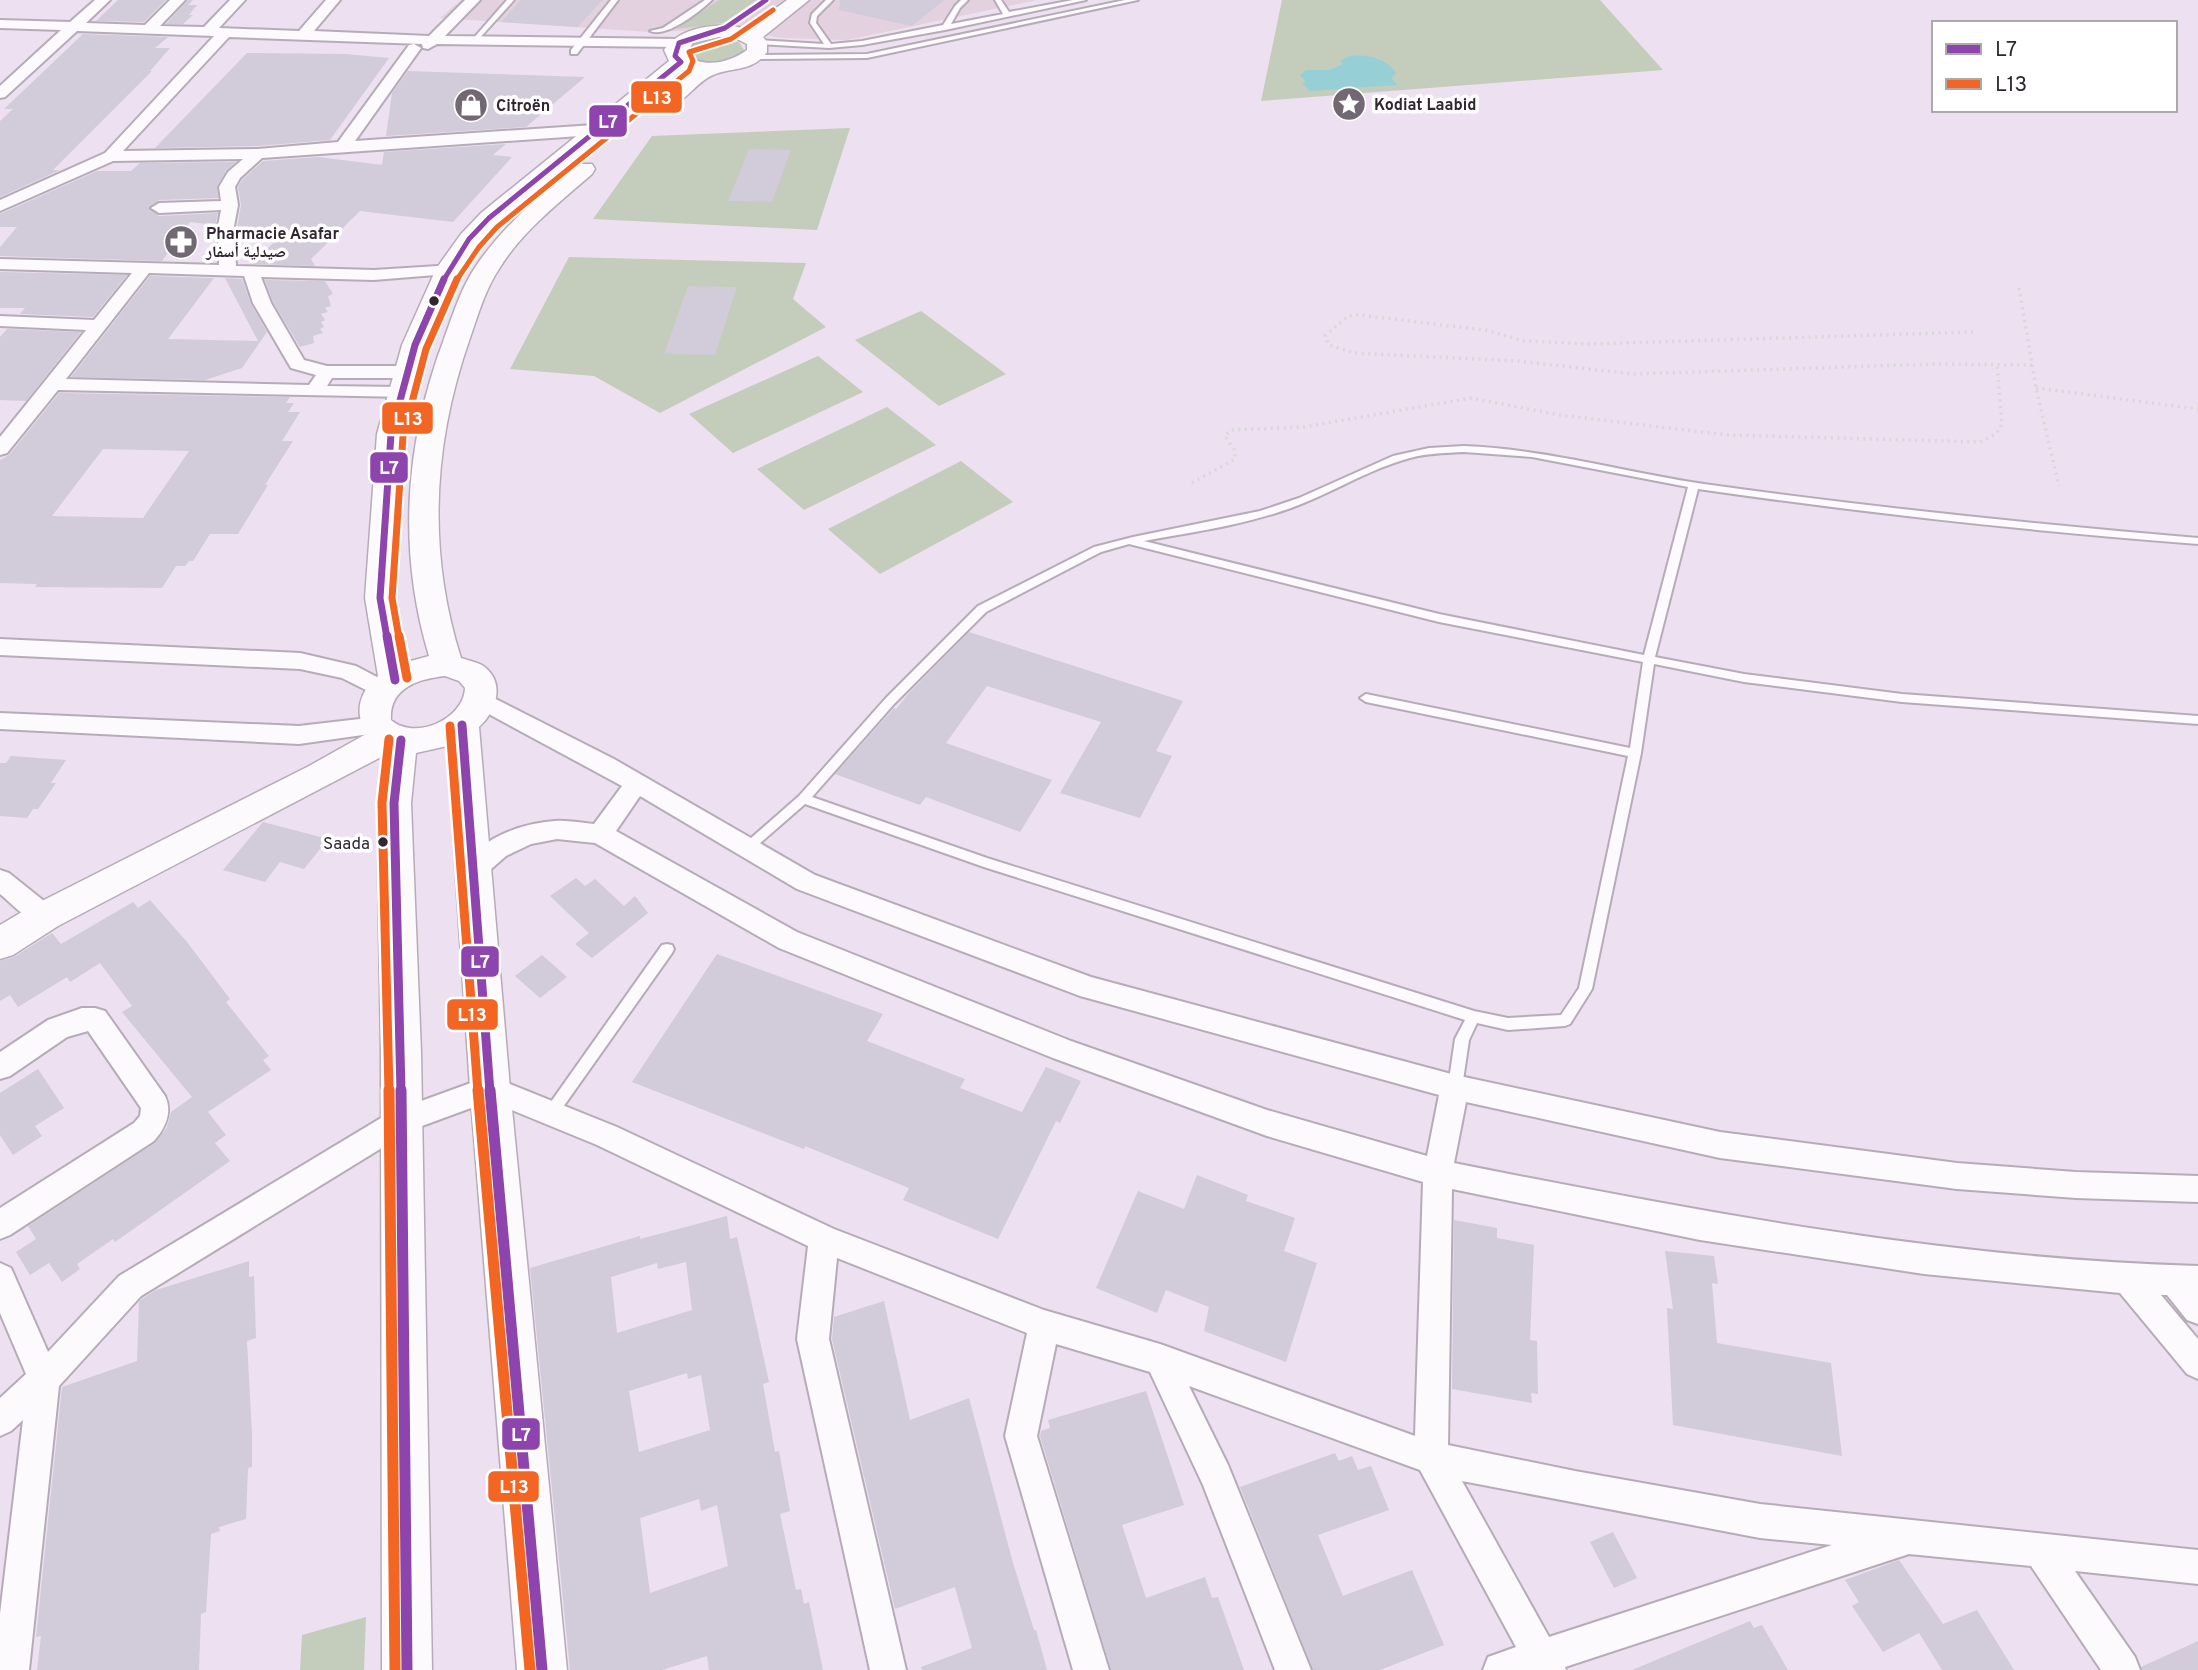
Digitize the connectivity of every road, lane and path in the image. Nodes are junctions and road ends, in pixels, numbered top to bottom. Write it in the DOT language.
graph roads {
  1 [pos="103,0"];
  2 [pos="178,0"];
  3 [pos="238,0"];
  4 [pos="333,0"];
  5 [pos="473,0"];
  6 [pos="491,0"];
  7 [pos="510,0"];
  8 [pos="615,0"];
  9 [pos="709,0"];
  10 [pos="766,0"];
  11 [pos="799,0"];
  12 [pos="830,0"];
  13 [pos="965,0"];
  14 [pos="998,0"];
  15 [pos="1083,0"];
  16 [pos="1135,0"];
  17 [pos="1007,15"];
  18 [pos="0,24"];
  19 [pos="75,26"];
  20 [pos="945,27"];
  21 [pos="149,29"];
  22 [pos="653,30"];
  23 [pos="719,31"];
  24 [pos="303,35"];
  25 [pos="211,37"];
  26 [pos="0,38"];
  27 [pos="58,40"];
  28 [pos="474,41"];
  29 [pos="434,45"];
  30 [pos="753,45"];
  31 [pos="829,46"];
  32 [pos="576,48"];
  33 [pos="678,54"];
  34 [pos="709,68"];
  35 [pos="0,94"];
  36 [pos="594,130"];
  37 [pos="343,146"];
  38 [pos="258,155"];
  39 [pos="110,156"];
  40 [pos="230,205"];
  41 [pos="0,206"];
  42 [pos="159,208"];
  43 [pos="0,264"];
  44 [pos="448,269"];
  45 [pos="143,270"];
  46 [pos="228,271"];
  47 [pos="250,272"];
  48 [pos="2020,288"];
  49 [pos="0,321"];
  50 [pos="97,325"];
  51 [pos="1973,332"];
  52 [pos="1997,365"];
  53 [pos="2032,365"];
  54 [pos="327,372"];
  55 [pos="403,382"];
  56 [pos="54,384"];
  57 [pos="2036,388"];
  58 [pos="314,391"];
  59 [pos="2198,409"];
  60 [pos="0,449"];
  61 [pos="1192,483"];
  62 [pos="1694,485"];
  63 [pos="2059,486"];
  64 [pos="1129,541"];
  65 [pos="2198,541"];
  66 [pos="0,647"];
  67 [pos="1650,659"];
  68 [pos="447,666"];
  69 [pos="389,685"];
  70 [pos="1366,698"];
  71 [pos="472,713"];
  72 [pos="2198,720"];
  73 [pos="0,721"];
  74 [pos="389,733"];
  75 [pos="1635,753"];
  76 [pos="637,783"];
  77 [pos="803,799"];
  78 [pos="600,834"];
  79 [pos="747,848"];
  80 [pos="473,870"];
  81 [pos="0,880"];
  82 [pos="45,916"];
  83 [pos="0,944"];
  84 [pos="667,949"];
  85 [pos="1474,1017"];
  86 [pos="0,1067"];
  87 [pos="1455,1087"];
  88 [pos="491,1088"];
  89 [pos="551,1113"];
  90 [pos="401,1121"];
  91 [pos="1438,1173"];
  92 [pos="2198,1189"];
  93 [pos="0,1225"];
  94 [pos="824,1239"];
  95 [pos="0,1278"];
  96 [pos="2128,1279"];
  97 [pos="2187,1281"];
  98 [pos="2198,1309"];
  99 [pos="1044,1325"];
  100 [pos="1160,1360"];
  101 [pos="2198,1363"];
  102 [pos="44,1379"];
  103 [pos="0,1419"];
  104 [pos="1431,1458"];
  105 [pos="1909,1538"];
  106 [pos="2039,1549"];
  107 [pos="2198,1567"];
  108 [pos="1545,1663"];
  109 [pos="11,1670"];
  110 [pos="407,1670"];
  111 [pos="542,1670"];
  112 [pos="888,1670"];
  113 [pos="1091,1670"];
  114 [pos="1293,1670"];
  115 [pos="1502,1670"];
  116 [pos="2122,1670"];
  1 -- 19 [label="street"];
  2 -- 21 [label="street"];
  3 -- 25 [label="street"];
  4 -- 24 [label="street"];
  5 -- 29 [label="street"];
  6 -- 29 [label="street"];
  7 -- 28 [label="lane"];
  8 -- 32 [label="lane"];
  9 -- 22 [label="lane"];
  10 -- 23 [label="main road"];
  11 -- 30 [label="main road"];
  12 -- 31 [label="lane"];
  13 -- 20 [label="lane"];
  14 -- 17 [label="lane"];
  15 -- 17 [label="lane"];
  16 -- 30 [label="lane"];
  17 -- 20 [label="lane"];
  18 -- 19 [label="street"];
  19 -- 21 [label="street"];
  19 -- 27 [label="street"];
  20 -- 31 [label="lane"];
  21 -- 25 [label="street"];
  23 -- 30 [label="main road"];
  23 -- 33 [label="main road"];
  24 -- 25 [label="street"];
  24 -- 29 [label="street"];
  25 -- 27 [label="street"];
  25 -- 29 [label="street"];
  25 -- 39 [label="street"];
  26 -- 27 [label="street"];
  27 -- 35 [label="street"];
  28 -- 29 [label="street"];
  28 -- 32 [label="street"];
  29 -- 32 [label="street"];
  29 -- 37 [label="street"];
  30 -- 31 [label="lane"];
  30 -- 34 [label="main road"];
  32 -- 33 [label="street"];
  33 -- 34 [label="main road"];
  33 -- 36 [label="main road"];
  34 -- 68 [label="main road"];
  36 -- 37 [label="street"];
  36 -- 44 [label="main road"];
  37 -- 38 [label="street"];
  38 -- 39 [label="street"];
  38 -- 40 [label="street"];
  39 -- 41 [label="street"];
  40 -- 42 [label="street"];
  40 -- 46 [label="street"];
  43 -- 45 [label="street"];
  44 -- 47 [label="street"];
  44 -- 55 [label="main road"];
  45 -- 46 [label="street"];
  45 -- 50 [label="street"];
  46 -- 47 [label="street"];
  47 -- 54 [label="street"];
  48 -- 53 [label="path"];
  49 -- 50 [label="street"];
  50 -- 56 [label="street"];
  51 -- 52 [label="path"];
  52 -- 53 [label="path"];
  52 -- 61 [label="path"];
  53 -- 57 [label="path"];
  54 -- 55 [label="street"];
  54 -- 58 [label="street"];
  55 -- 58 [label="street"];
  55 -- 69 [label="main road"];
  56 -- 58 [label="street"];
  56 -- 60 [label="street"];
  57 -- 59 [label="path"];
  57 -- 63 [label="path"];
  62 -- 64 [label="lane"];
  62 -- 65 [label="lane"];
  62 -- 67 [label="lane"];
  64 -- 67 [label="lane"];
  64 -- 77 [label="lane"];
  66 -- 69 [label="street"];
  67 -- 72 [label="lane"];
  67 -- 75 [label="lane"];
  68 -- 69 [label="main road"];
  68 -- 71 [label="main road"];
  69 -- 74 [label="main road"];
  70 -- 75 [label="lane"];
  71 -- 74 [label="main road"];
  71 -- 76 [label="street"];
  71 -- 80 [label="main road"];
  73 -- 74 [label="street"];
  74 -- 82 [label="main road"];
  74 -- 90 [label="main road"];
  75 -- 85 [label="lane"];
  76 -- 78 [label="street"];
  76 -- 79 [label="street"];
  77 -- 79 [label="lane"];
  77 -- 85 [label="lane"];
  78 -- 80 [label="street"];
  78 -- 91 [label="street"];
  79 -- 87 [label="street"];
  80 -- 88 [label="main road"];
  81 -- 82 [label="street"];
  82 -- 83 [label="main road"];
  84 -- 89 [label="lane"];
  85 -- 87 [label="lane"];
  86 -- 93 [label="street"];
  87 -- 91 [label="street"];
  87 -- 92 [label="street"];
  88 -- 89 [label="street"];
  88 -- 90 [label="street"];
  88 -- 111 [label="main road"];
  89 -- 94 [label="street"];
  90 -- 102 [label="street"];
  90 -- 110 [label="main road"];
  91 -- 96 [label="street"];
  91 -- 104 [label="street"];
  94 -- 99 [label="street"];
  94 -- 112 [label="street"];
  95 -- 102 [label="street"];
  96 -- 97 [label="street"];
  96 -- 101 [label="street"];
  97 -- 98 [label="street"];
  99 -- 100 [label="street"];
  99 -- 113 [label="street"];
  100 -- 104 [label="street"];
  100 -- 114 [label="street"];
  102 -- 103 [label="street"];
  102 -- 109 [label="street"];
  104 -- 105 [label="street"];
  104 -- 108 [label="street"];
  105 -- 106 [label="street"];
  105 -- 108 [label="street"];
  106 -- 107 [label="street"];
  106 -- 116 [label="street"];
  108 -- 115 [label="street"];
}
